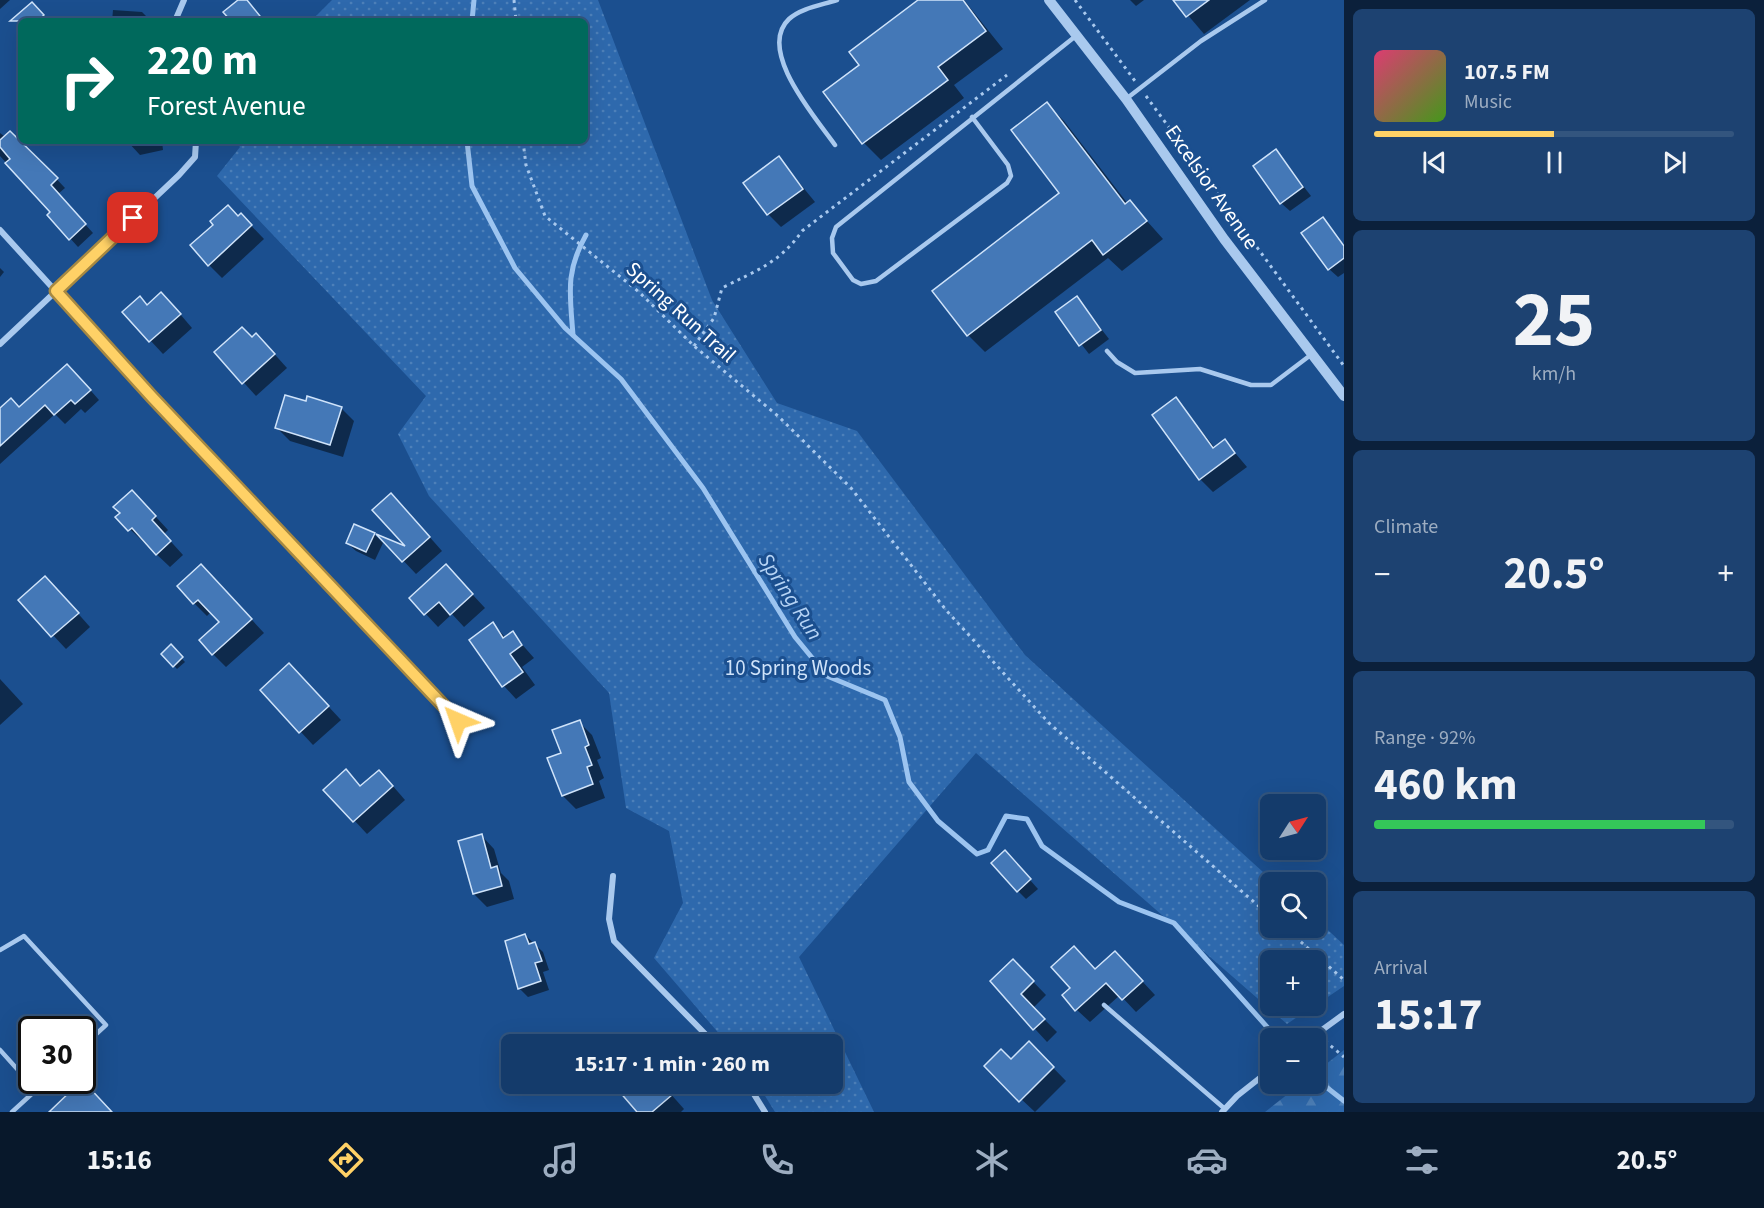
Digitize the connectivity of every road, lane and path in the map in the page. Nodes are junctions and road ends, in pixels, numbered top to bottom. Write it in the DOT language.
graph roads {
  1 [pos="184,0"];
  2 [pos="514,0"];
  3 [pos="837,0"];
  4 [pos="1049,0"];
  5 [pos="1075,0"];
  6 [pos="1264,0"];
  7 [pos="176,18"];
  8 [pos="516,18"];
  9 [pos="1077,35"];
  10 [pos="1011,72"];
  11 [pos="1140,88"];
  12 [pos="1126,99"];
  13 [pos="972,117"];
  14 [pos="196,144"];
  15 [pos="523,144"];
  16 [pos="835,145"];
  17 [pos="0,230"];
  18 [pos="56,291"];
  19 [pos="0,344"];
  20 [pos="694,346"];
  21 [pos="1107,351"];
  22 [pos="1312,354"];
  23 [pos="1344,366"];
  24 [pos="1344,396"];
  25 [pos="458,721"];
  26 [pos="613,876"];
  27 [pos="1260,907"];
  28 [pos="1296,938"];
  29 [pos="0,950"];
  30 [pos="1344,980"];
  31 [pos="1104,1005"];
  32 [pos="1344,1014"];
  33 [pos="1325,1028"];
  34 [pos="96,1034"];
  35 [pos="705,1034"];
  36 [pos="1326,1044"];
  37 [pos="0,1050"];
  38 [pos="1344,1057"];
  39 [pos="18,1070"];
  40 [pos="1260,1078"];
  41 [pos="32,1094"];
  42 [pos="754,1094"];
  43 [pos="1223,1111"];
  44 [pos="12,1112"];
  45 [pos="765,1112"];
  1 -- 7 [label="street"];
  2 -- 8 [label="path"];
  3 -- 16 [label="lane"];
  4 -- 9 [label="street, Excelsior Avenue"];
  5 -- 11 [label="path"];
  6 -- 11 [label="lane"];
  9 -- 12 [label="street, Excelsior Avenue"];
  9 -- 13 [label="lane"];
  10 -- 20 [label="path"];
  11 -- 12 [label="lane"];
  11 -- 23 [label="path"];
  12 -- 22 [label="street, Excelsior Avenue"];
  13 -- 13 [label="lane"];
  14 -- 18 [label="street"];
  15 -- 20 [label="path, Spring Run Trail"];
  17 -- 18 [label="street"];
  18 -- 19 [label="street"];
  18 -- 25 [label="street"];
  20 -- 27 [label="path, Spring Run Trail"];
  21 -- 22 [label="lane"];
  22 -- 24 [label="street, Excelsior Avenue"];
  26 -- 35 [label="street"];
  28 -- 30 [label="path"];
  29 -- 34 [label="lane"];
  31 -- 43 [label="lane"];
  32 -- 33 [label="street"];
  36 -- 38 [label="path"];
  37 -- 39 [label="lane"];
  40 -- 43 [label="street"];
  41 -- 44 [label="lane"];
  42 -- 45 [label="street"];
}
